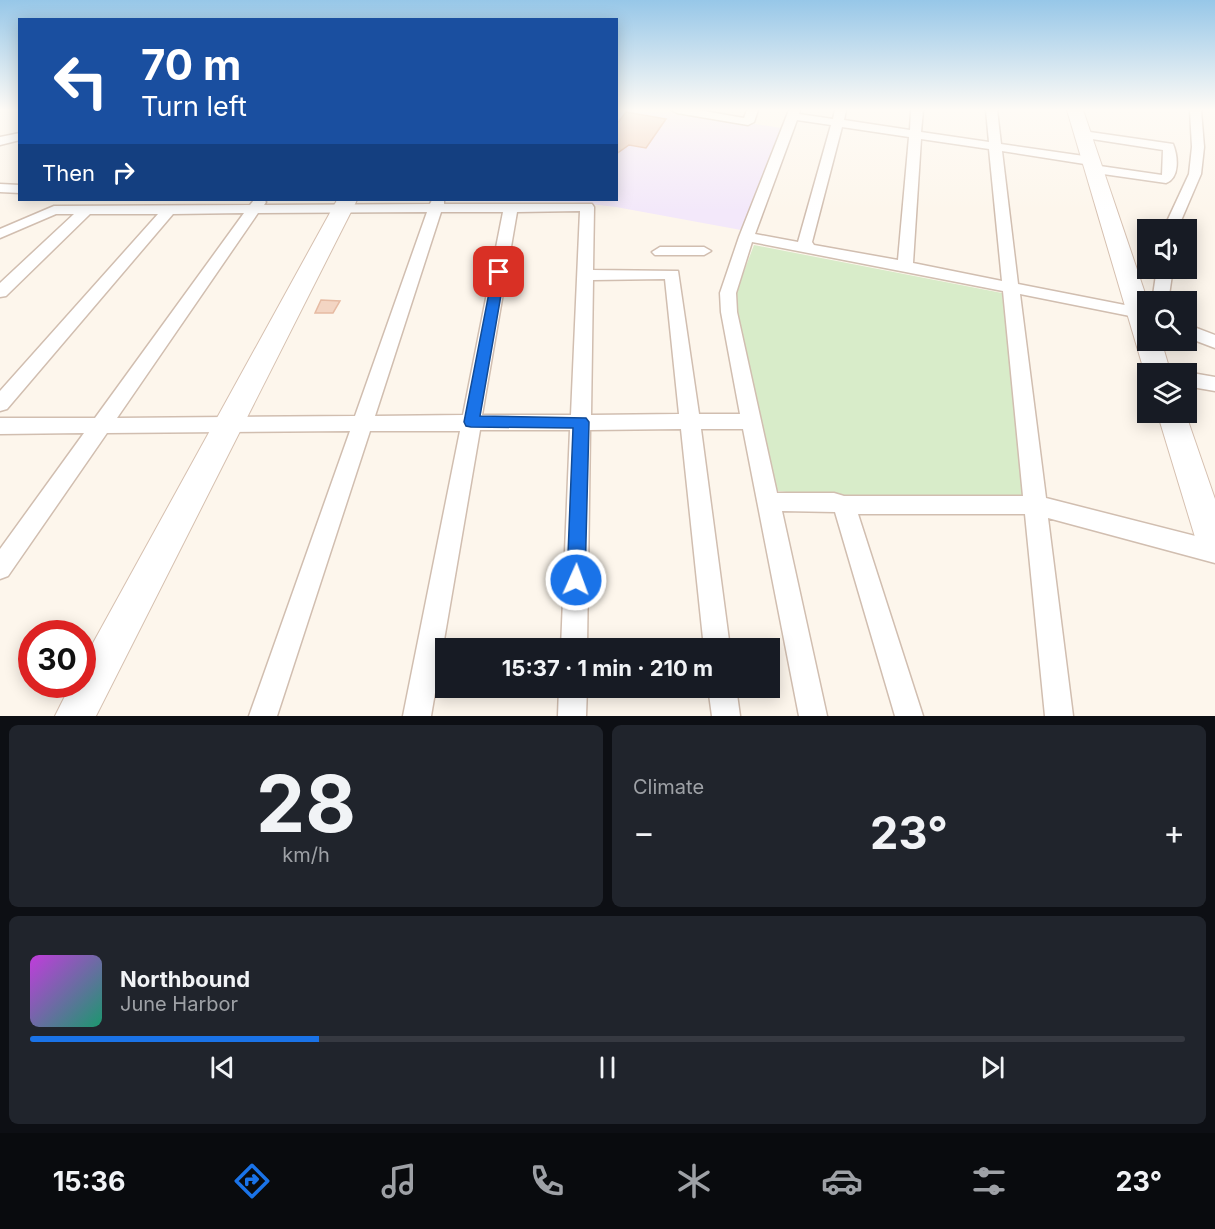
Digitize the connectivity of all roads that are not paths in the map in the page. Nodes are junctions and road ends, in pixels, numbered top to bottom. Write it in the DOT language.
graph roads {
  1 [pos="782,143"];
  2 [pos="833,143"];
  3 [pos="914,143"];
  4 [pos="978,143"];
  5 [pos="1086,143"];
  6 [pos="1143,143"];
  7 [pos="1198,143"];
  8 [pos="995,146"];
  9 [pos="1092,165"];
  10 [pos="0,188"];
  11 [pos="18,189"];
  12 [pos="436,203"];
  13 [pos="257,204"];
  14 [pos="345,204"];
  15 [pos="182,206"];
  16 [pos="511,207"];
  17 [pos="86,210"];
  18 [pos="1175,219"];
  19 [pos="0,234"];
  20 [pos="746,237"];
  21 [pos="808,247"];
  22 [pos="704,251"];
  23 [pos="905,267"];
  24 [pos="585,275"];
  25 [pos="662,275"];
  26 [pos="1011,289"];
  27 [pos="0,292"];
  28 [pos="1137,304"];
  29 [pos="1137,312"];
  30 [pos="1197,335"];
  31 [pos="1215,342"];
  32 [pos="1197,381"];
  33 [pos="1215,384"];
  34 [pos="0,404"];
  35 [pos="690,420"];
  36 [pos="751,421"];
  37 [pos="471,422"];
  38 [pos="581,422"];
  39 [pos="229,423"];
  40 [pos="362,423"];
  41 [pos="1175,423"];
  42 [pos="102,424"];
  43 [pos="0,426"];
  44 [pos="768,502"];
  45 [pos="1035,504"];
  46 [pos="844,505"];
  47 [pos="1215,547"];
  48 [pos="1215,552"];
  49 [pos="0,568"];
  50 [pos="574,638"];
  51 [pos="716,638"];
  52 [pos="573,698"];
  53 [pos="724,698"];
  54 [pos="75,716"];
  55 [pos="263,716"];
  56 [pos="417,716"];
  57 [pos="572,716"];
  58 [pos="726,716"];
  59 [pos="813,716"];
  60 [pos="909,716"];
  61 [pos="1059,716"];
  1 -- 20 [label="street"];
  2 -- 21 [label="street"];
  3 -- 23 [label="street"];
  4 -- 8 [label="street"];
  5 -- 9 [label="street"];
  6 -- 9 [label="street"];
  7 -- 18 [label="street"];
  8 -- 9 [label="street"];
  8 -- 26 [label="street"];
  9 -- 28 [label="street"];
  10 -- 11 [label="street"];
  12 -- 14 [label="street"];
  12 -- 16 [label="street"];
  12 -- 40 [label="street"];
  13 -- 14 [label="street"];
  13 -- 15 [label="street"];
  13 -- 42 [label="street"];
  14 -- 39 [label="street"];
  15 -- 17 [label="street"];
  15 -- 34 [label="street"];
  16 -- 24 [label="street"];
  16 -- 37 [label="street"];
  17 -- 19 [label="street"];
  17 -- 27 [label="street"];
  20 -- 21 [label="street"];
  20 -- 36 [label="street"];
  21 -- 23 [label="street"];
  22 -- 25 [label="street"];
  23 -- 26 [label="street"];
  24 -- 25 [label="street"];
  24 -- 38 [label="street"];
  25 -- 35 [label="street"];
  26 -- 29 [label="street"];
  26 -- 45 [label="street"];
  30 -- 31 [label="street"];
  32 -- 33 [label="street"];
  35 -- 36 [label="street"];
  35 -- 38 [label="street"];
  35 -- 51 [label="street"];
  36 -- 44 [label="street"];
  37 -- 38 [label="street"];
  37 -- 40 [label="street"];
  37 -- 56 [label="street"];
  38 -- 50 [label="street"];
  39 -- 40 [label="street"];
  39 -- 42 [label="street"];
  39 -- 54 [label="street"];
  40 -- 55 [label="street"];
  41 -- 47 [label="street"];
  42 -- 43 [label="street"];
  42 -- 49 [label="street"];
  44 -- 46 [label="street"];
  44 -- 59 [label="street"];
  45 -- 46 [label="street"];
  45 -- 48 [label="street"];
  45 -- 61 [label="street"];
  46 -- 60 [label="street"];
  52 -- 57 [label="street"];
  53 -- 58 [label="street"];
}
